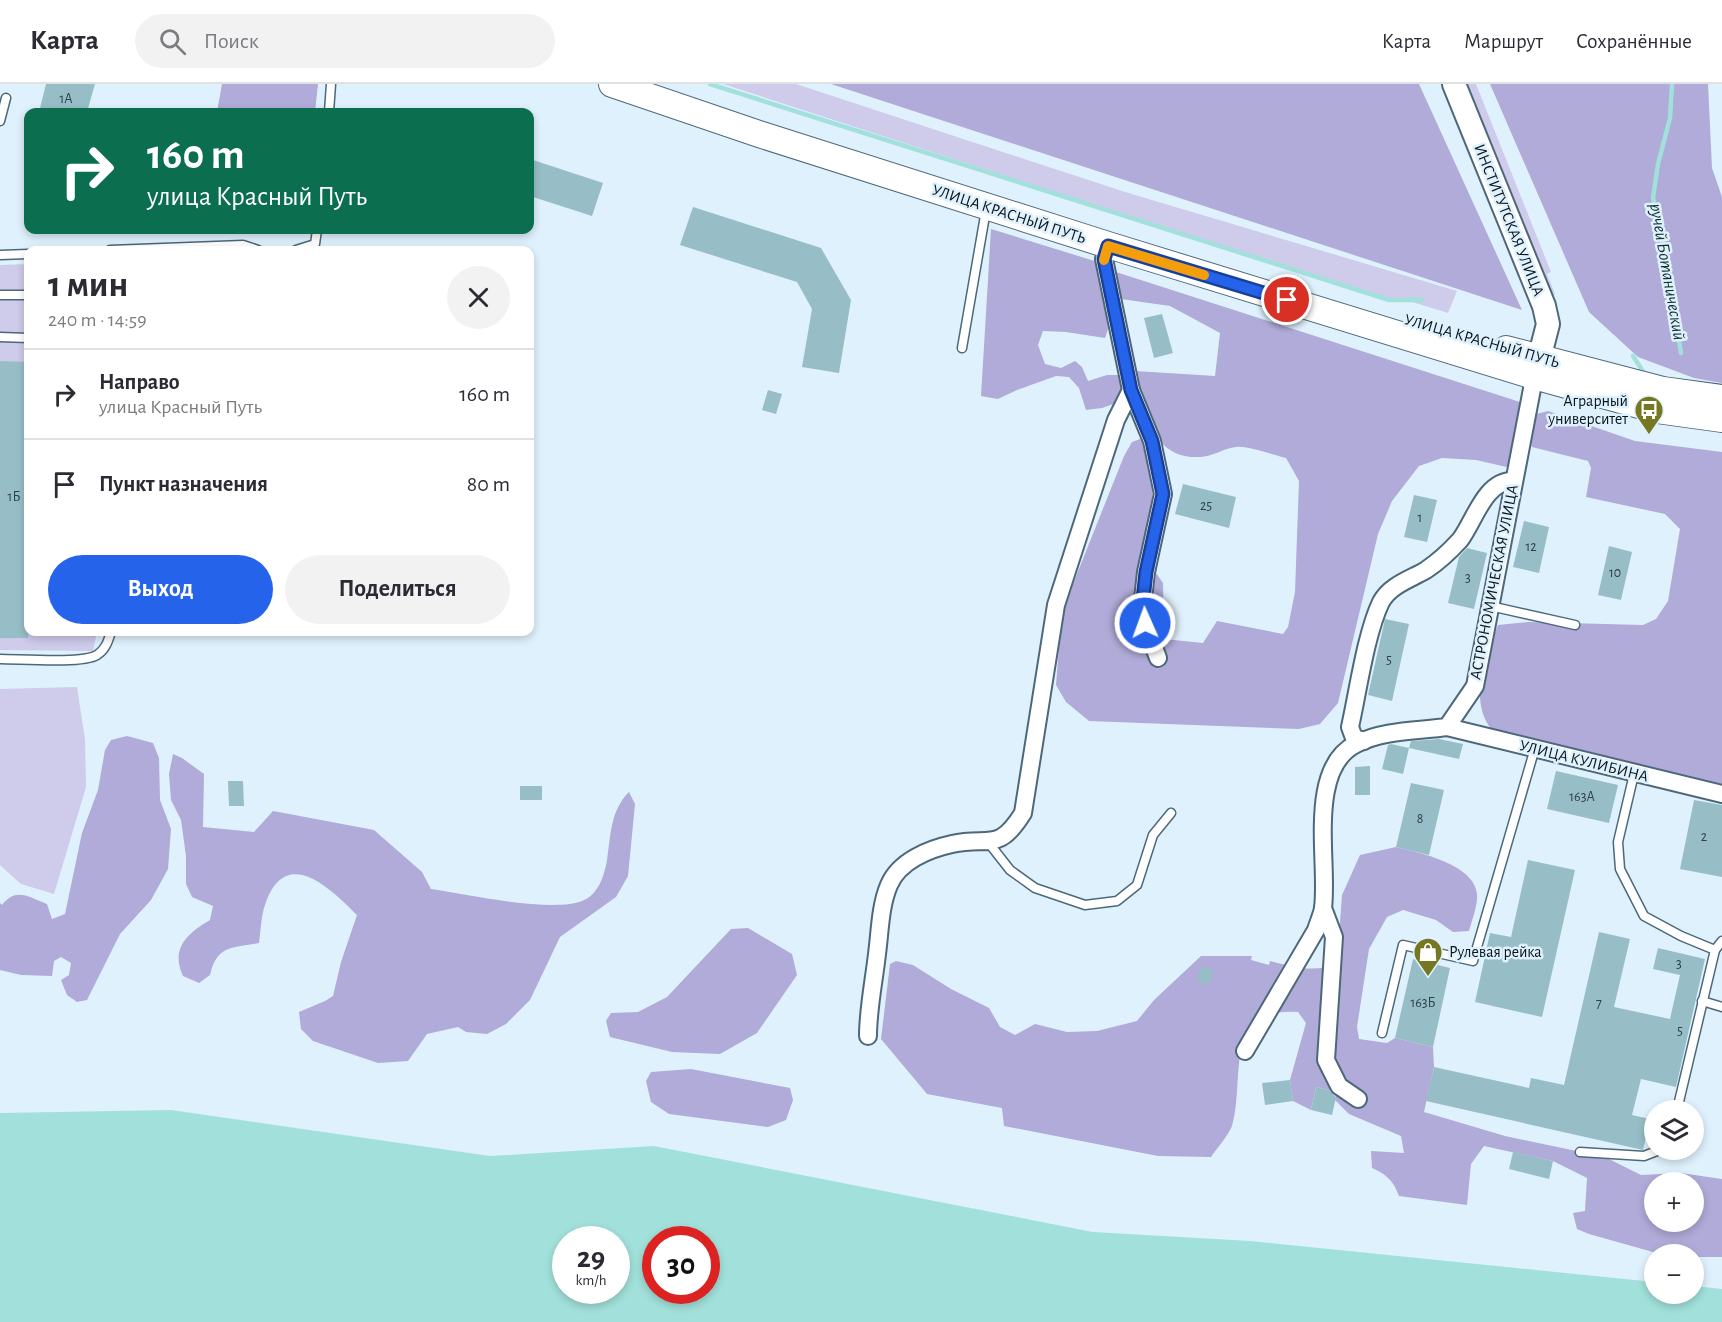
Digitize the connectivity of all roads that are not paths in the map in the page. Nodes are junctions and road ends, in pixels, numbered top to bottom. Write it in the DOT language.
graph roads {
  1 [pos="332,84"];
  2 [pos="612,84"];
  3 [pos="662,84"];
  4 [pos="1454,84"];
  5 [pos="6,98"];
  6 [pos="329,108"];
  7 [pos="0,121"];
  8 [pos="987,207"];
  9 [pos="316,234"];
  10 [pos="216,246"];
  11 [pos="246,246"];
  12 [pos="309,246"];
  13 [pos="1108,246"];
  14 [pos="24,254"];
  15 [pos="0,255"];
  16 [pos="0,295"];
  17 [pos="24,296"];
  18 [pos="0,337"];
  19 [pos="24,338"];
  20 [pos="962,348"];
  21 [pos="1537,367"];
  22 [pos="1131,390"];
  23 [pos="1722,398"];
  24 [pos="1722,418"];
  25 [pos="1513,481"];
  26 [pos="1489,606"];
  27 [pos="1575,626"];
  28 [pos="110,636"];
  29 [pos="0,658"];
  30 [pos="1158,658"];
  31 [pos="1447,727"];
  32 [pos="1364,741"];
  33 [pos="1535,748"];
  34 [pos="1635,774"];
  35 [pos="1722,794"];
  36 [pos="1171,813"];
  37 [pos="988,842"];
  38 [pos="1323,908"];
  39 [pos="1722,941"];
  40 [pos="1715,950"];
  41 [pos="1702,1000"];
  42 [pos="1722,1007"];
  43 [pos="1382,1033"];
  44 [pos="868,1036"];
  45 [pos="1245,1051"];
  46 [pos="1358,1100"];
  47 [pos="1679,1100"];
  48 [pos="1580,1152"];
  49 [pos="1644,1156"];
  1 -- 6 [label="lane"];
  2 -- 8 [label="main road, УЛИЦА КРАСНЫЙ ПУТЬ"];
  3 -- 21 [label="main road, УЛИЦА КРАСНЫЙ ПУТЬ"];
  4 -- 21 [label="street, ИНСТИТУТСКАЯ УЛИЦА"];
  5 -- 7 [label="lane"];
  8 -- 13 [label="main road, УЛИЦА КРАСНЫЙ ПУТЬ"];
  8 -- 20 [label="lane"];
  9 -- 12 [label="lane"];
  10 -- 11 [label="lane"];
  13 -- 21 [label="main road, УЛИЦА КРАСНЫЙ ПУТЬ"];
  13 -- 22 [label="street"];
  14 -- 15 [label="lane"];
  16 -- 17 [label="lane"];
  18 -- 19 [label="lane"];
  21 -- 23 [label="main road, УЛИЦА КРАСНЫЙ ПУТЬ"];
  21 -- 24 [label="main road, УЛИЦА КРАСНЫЙ ПУТЬ"];
  21 -- 25 [label="street, АСТРОНОМИЧЕСКАЯ УЛИЦА"];
  22 -- 30 [label="street"];
  22 -- 37 [label="street"];
  25 -- 26 [label="street, АСТРОНОМИЧЕСКАЯ УЛИЦА"];
  25 -- 32 [label="street"];
  26 -- 27 [label="lane"];
  26 -- 31 [label="street, АСТРОНОМИЧЕСКАЯ УЛИЦА"];
  28 -- 29 [label="lane"];
  31 -- 32 [label="street"];
  31 -- 33 [label="street, УЛИЦА КУЛИБИНА"];
  32 -- 38 [label="street"];
  33 -- 34 [label="street, УЛИЦА КУЛИБИНА"];
  33 -- 43 [label="lane"];
  34 -- 35 [label="street, УЛИЦА КУЛИБИНА"];
  34 -- 40 [label="lane"];
  36 -- 37 [label="lane"];
  37 -- 44 [label="street"];
  38 -- 45 [label="street"];
  38 -- 46 [label="street"];
  39 -- 40 [label="lane"];
  40 -- 41 [label="lane"];
  41 -- 42 [label="lane"];
  41 -- 47 [label="lane"];
  48 -- 49 [label="lane"];
}
